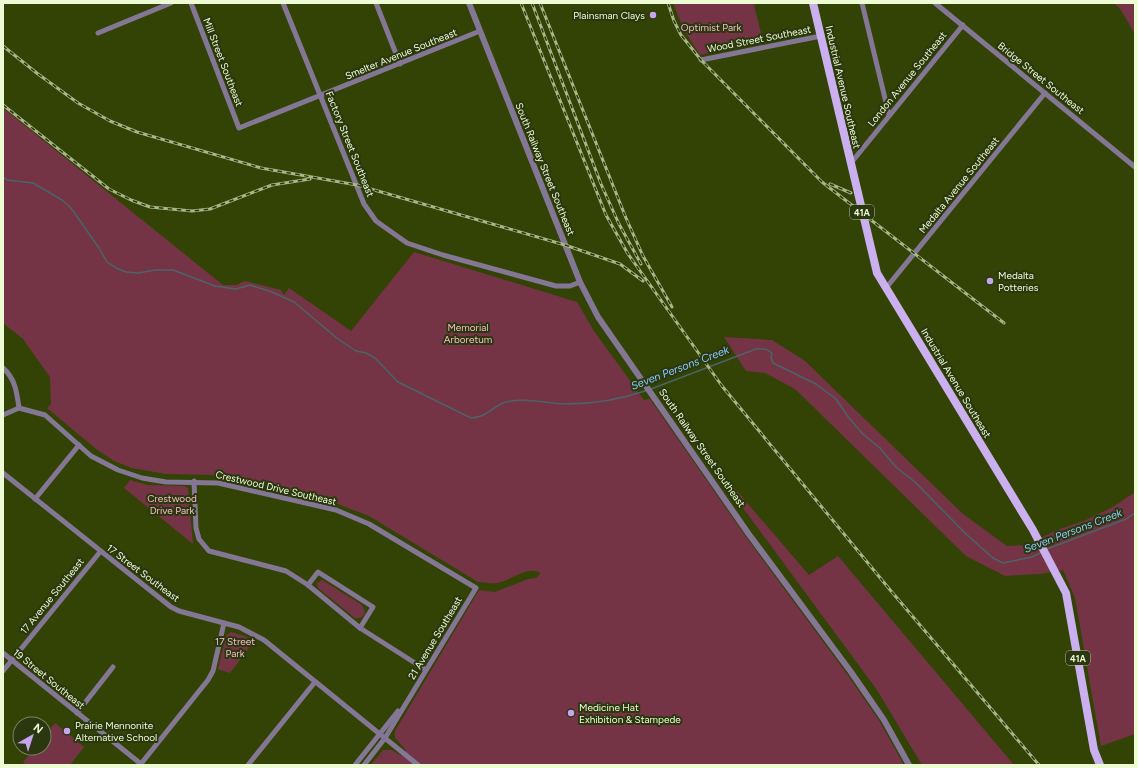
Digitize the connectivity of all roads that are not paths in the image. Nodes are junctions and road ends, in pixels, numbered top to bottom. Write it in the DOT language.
graph roads {
  1 [pos="171,3"];
  2 [pos="190,3"];
  3 [pos="283,3"];
  4 [pos="376,3"];
  5 [pos="469,3"];
  6 [pos="813,3"];
  7 [pos="862,3"];
  8 [pos="935,3"];
  9 [pos="962,25"];
  10 [pos="480,31"];
  11 [pos="98,32"];
  12 [pos="821,36"];
  13 [pos="700,60"];
  14 [pos="400,64"];
  15 [pos="1045,93"];
  16 [pos="321,96"];
  17 [pos="889,115"];
  18 [pos="240,128"];
  19 [pos="851,163"];
  20 [pos="1135,166"];
  21 [pos="580,282"];
  22 [pos="886,288"];
  23 [pos="3,368"];
  24 [pos="19,408"];
  25 [pos="3,414"];
  26 [pos="79,445"];
  27 [pos="3,473"];
  28 [pos="194,481"];
  29 [pos="35,499"];
  30 [pos="100,552"];
  31 [pos="308,585"];
  32 [pos="476,588"];
  33 [pos="224,623"];
  34 [pos="360,628"];
  35 [pos="3,653"];
  36 [pos="12,660"];
  37 [pos="113,667"];
  38 [pos="426,670"];
  39 [pos="3,671"];
  40 [pos="315,682"];
  41 [pos="410,696"];
  42 [pos="76,713"];
  43 [pos="380,734"];
  44 [pos="385,738"];
  45 [pos="140,765"];
  46 [pos="248,765"];
  47 [pos="355,765"];
  48 [pos="364,765"];
  49 [pos="418,765"];
  50 [pos="909,765"];
  51 [pos="1100,765"];
  1 -- 11 [label="street"];
  2 -- 18 [label="street, Mill Street Southeast"];
  3 -- 16 [label="street, Factory Street Southeast"];
  4 -- 14 [label="street"];
  5 -- 10 [label="street, South Railway Street Southeast"];
  6 -- 12 [label="main road, Industrial Avenue Southeast / 41A"];
  7 -- 17 [label="street"];
  8 -- 9 [label="street, Bridge Street Southeast"];
  9 -- 15 [label="street, Bridge Street Southeast"];
  9 -- 17 [label="street, London Avenue Southeast"];
  10 -- 14 [label="street, Smelter Avenue Southeast"];
  10 -- 21 [label="street, South Railway Street Southeast"];
  12 -- 13 [label="street, Wood Street Southeast"];
  12 -- 19 [label="main road, Industrial Avenue Southeast / 41A"];
  14 -- 16 [label="street, Smelter Avenue Southeast"];
  15 -- 20 [label="street, Bridge Street Southeast"];
  15 -- 22 [label="street, Medalta Avenue Southeast"];
  16 -- 18 [label="street, Smelter Avenue Southeast"];
  16 -- 21 [label="street, Factory Street Southeast"];
  17 -- 19 [label="street, London Avenue Southeast"];
  19 -- 22 [label="main road, Industrial Avenue Southeast / 41A"];
  21 -- 50 [label="street, South Railway Street Southeast"];
  22 -- 51 [label="main road, Industrial Avenue Southeast / 41A"];
  23 -- 24 [label="street"];
  24 -- 25 [label="street"];
  24 -- 26 [label="street, Crestwood Drive Southeast"];
  26 -- 28 [label="street, Crestwood Drive Southeast"];
  26 -- 29 [label="street"];
  27 -- 29 [label="street, 17 Street Southeast"];
  28 -- 31 [label="street"];
  28 -- 32 [label="street, Crestwood Drive Southeast"];
  29 -- 30 [label="street, 17 Street Southeast"];
  30 -- 33 [label="street, 17 Street Southeast"];
  30 -- 36 [label="street, 17 Avenue Southeast"];
  31 -- 34 [label="street"];
  31 -- 34 [label="street"];
  32 -- 38 [label="street, 21 Avenue Southeast"];
  33 -- 40 [label="street, 17 Street Southeast"];
  33 -- 45 [label="street"];
  34 -- 38 [label="street"];
  35 -- 36 [label="street, 19 Street Southeast"];
  36 -- 39 [label="street, 17 Avenue Southeast"];
  36 -- 42 [label="street, 19 Street Southeast"];
  37 -- 42 [label="street"];
  38 -- 41 [label="street, 21 Avenue Southeast"];
  40 -- 43 [label="street, 17 Street Southeast"];
  40 -- 46 [label="street"];
  41 -- 43 [label="street, 21 Avenue Southeast"];
  41 -- 44 [label="street, 21 Avenue Southeast"];
  42 -- 45 [label="street, 19 Street Southeast"];
  43 -- 44 [label="street, 17 Street Southeast"];
  43 -- 47 [label="street, 21 Avenue Southeast"];
  44 -- 48 [label="street, 21 Avenue Southeast"];
  44 -- 49 [label="street, 17 Street Southeast"];
}
